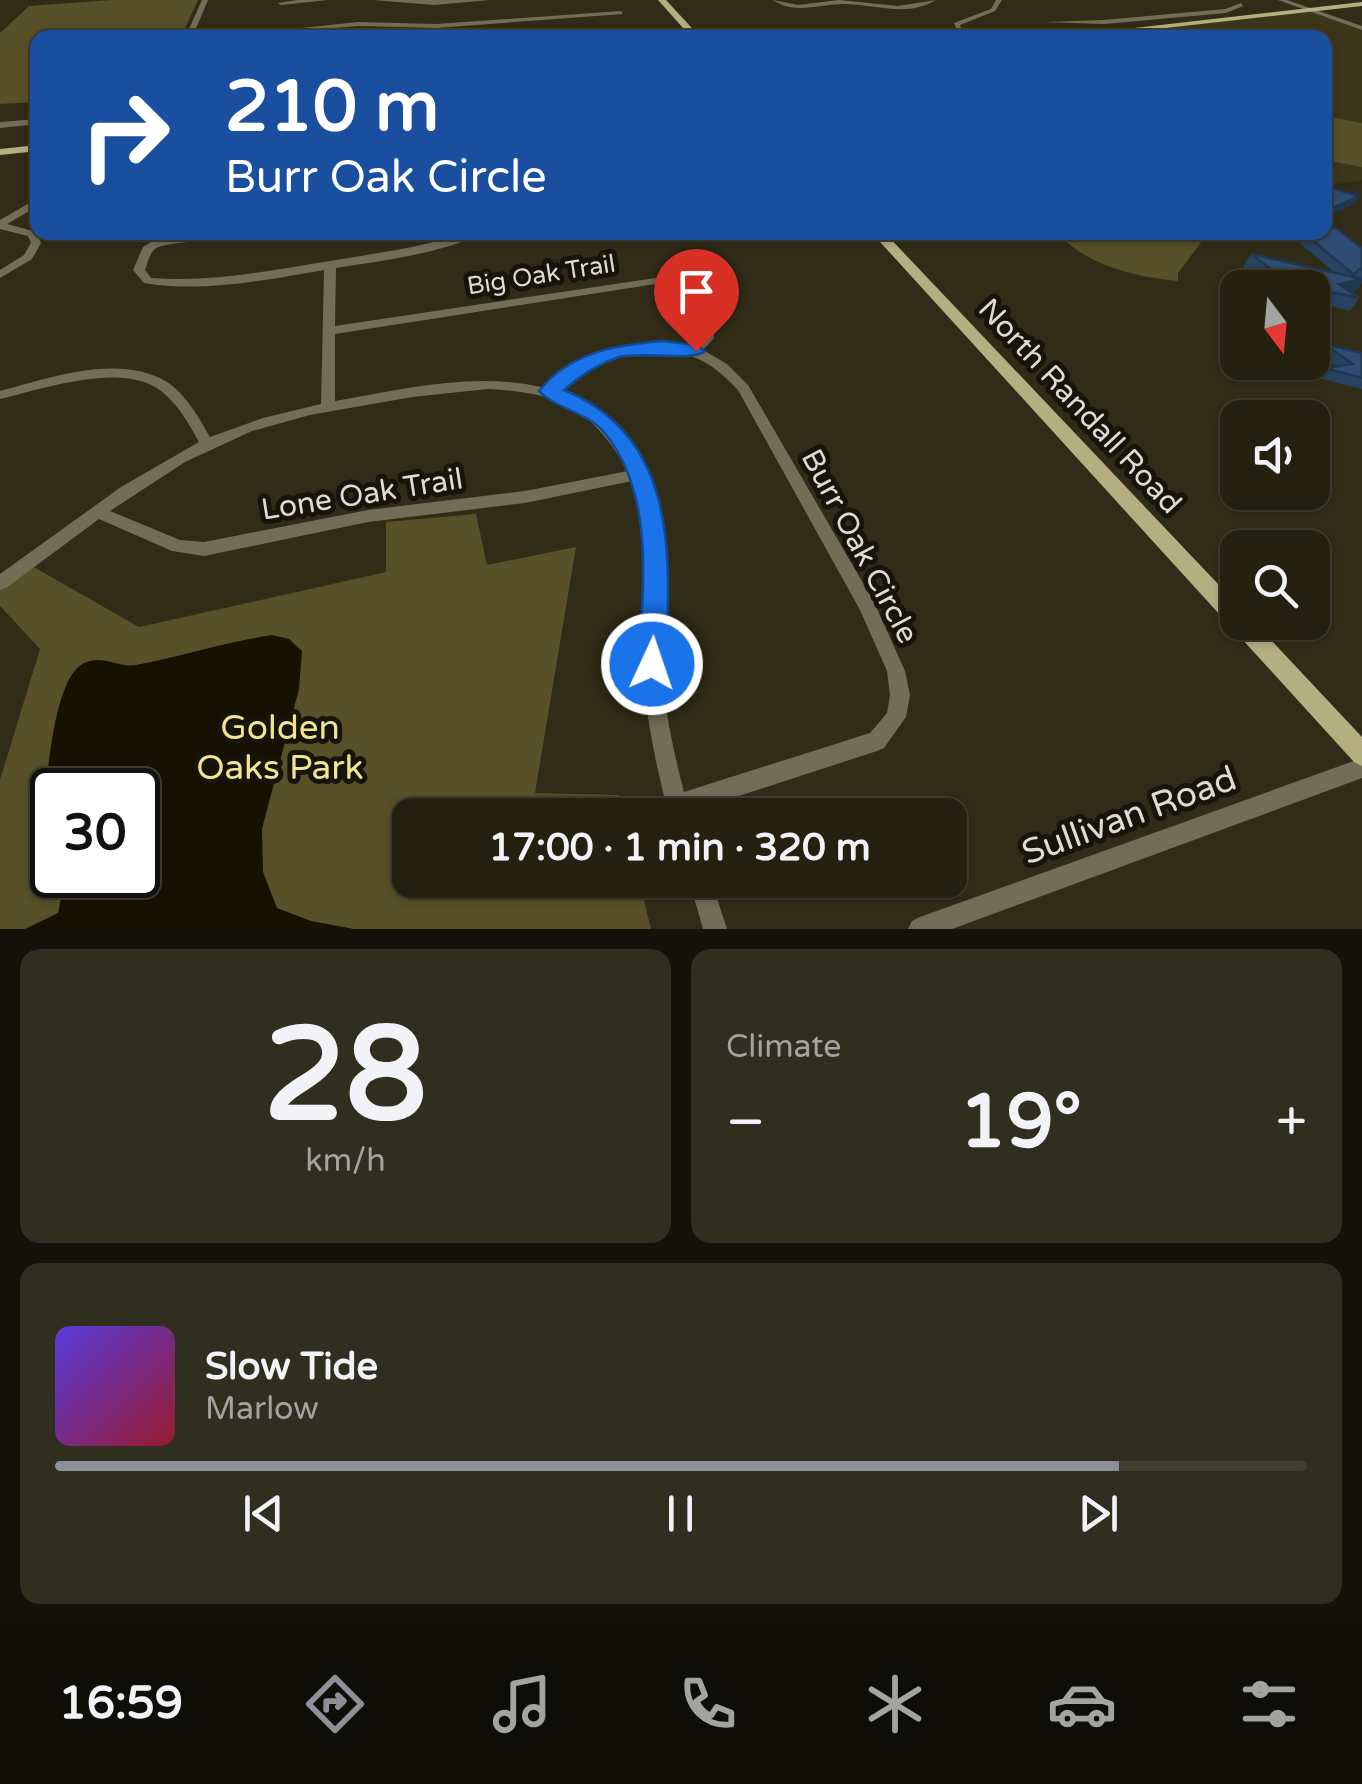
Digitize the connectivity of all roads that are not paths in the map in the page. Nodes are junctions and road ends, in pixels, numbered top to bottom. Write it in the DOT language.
graph roads {
  1 [pos="205,0"];
  2 [pos="324,0"];
  3 [pos="376,0"];
  4 [pos="487,0"];
  5 [pos="662,0"];
  6 [pos="776,0"];
  7 [pos="933,0"];
  8 [pos="999,0"];
  9 [pos="1280,0"];
  10 [pos="281,2"];
  11 [pos="613,2"];
  12 [pos="1362,4"];
  13 [pos="1241,5"];
  14 [pos="1307,9"];
  15 [pos="621,14"];
  16 [pos="1181,20"];
  17 [pos="1048,22"];
  18 [pos="1362,28"];
  19 [pos="192,30"];
  20 [pos="276,30"];
  21 [pos="323,30"];
  22 [pos="635,30"];
  23 [pos="690,30"];
  24 [pos="961,30"];
  25 [pos="1109,30"];
  26 [pos="30,123"];
  27 [pos="0,125"];
  28 [pos="30,149"];
  29 [pos="0,152"];
  30 [pos="30,205"];
  31 [pos="0,225"];
  32 [pos="30,233"];
  33 [pos="35,240"];
  34 [pos="162,240"];
  35 [pos="189,240"];
  36 [pos="454,240"];
  37 [pos="885,240"];
  38 [pos="330,264"];
  39 [pos="0,276"];
  40 [pos="329,331"];
  41 [pos="696,351"];
  42 [pos="550,391"];
  43 [pos="0,395"];
  44 [pos="328,406"];
  45 [pos="207,444"];
  46 [pos="638,474"];
  47 [pos="100,513"];
  48 [pos="0,583"];
  49 [pos="1220,601"];
  50 [pos="1257,640"];
  51 [pos="1362,754"];
  52 [pos="1362,768"];
  53 [pos="677,798"];
  54 [pos="714,798"];
  55 [pos="706,898"];
  56 [pos="715,929"];
  57 [pos="920,929"];
  1 -- 19 [label="street"];
  2 -- 10 [label="street"];
  3 -- 4 [label="street"];
  5 -- 23 [label="main road"];
  6 -- 7 [label="street"];
  8 -- 24 [label="street"];
  9 -- 14 [label="street"];
  10 -- 20 [label="street"];
  11 -- 15 [label="street"];
  12 -- 14 [label="main road"];
  13 -- 16 [label="street"];
  14 -- 16 [label="main road"];
  14 -- 18 [label="street"];
  15 -- 21 [label="street"];
  15 -- 22 [label="street"];
  16 -- 17 [label="street"];
  16 -- 25 [label="main road"];
  26 -- 27 [label="street"];
  28 -- 29 [label="main road"];
  30 -- 31 [label="street"];
  31 -- 32 [label="street"];
  33 -- 39 [label="street"];
  34 -- 35 [label="street"];
  34 -- 38 [label="street"];
  36 -- 38 [label="street"];
  37 -- 49 [label="main road, North Randall Road"];
  38 -- 40 [label="street"];
  40 -- 41 [label="street, Big Oak Trail"];
  40 -- 44 [label="street"];
  41 -- 42 [label="street"];
  41 -- 54 [label="street, Burr Oak Circle"];
  42 -- 44 [label="street"];
  42 -- 46 [label="street"];
  43 -- 45 [label="street"];
  44 -- 45 [label="street"];
  45 -- 47 [label="street"];
  46 -- 47 [label="street, Lone Oak Trail"];
  46 -- 53 [label="street"];
  47 -- 48 [label="street"];
  50 -- 51 [label="main road, North Randall Road"];
  52 -- 57 [label="street, Sullivan Road"];
  55 -- 56 [label="street"];
}
